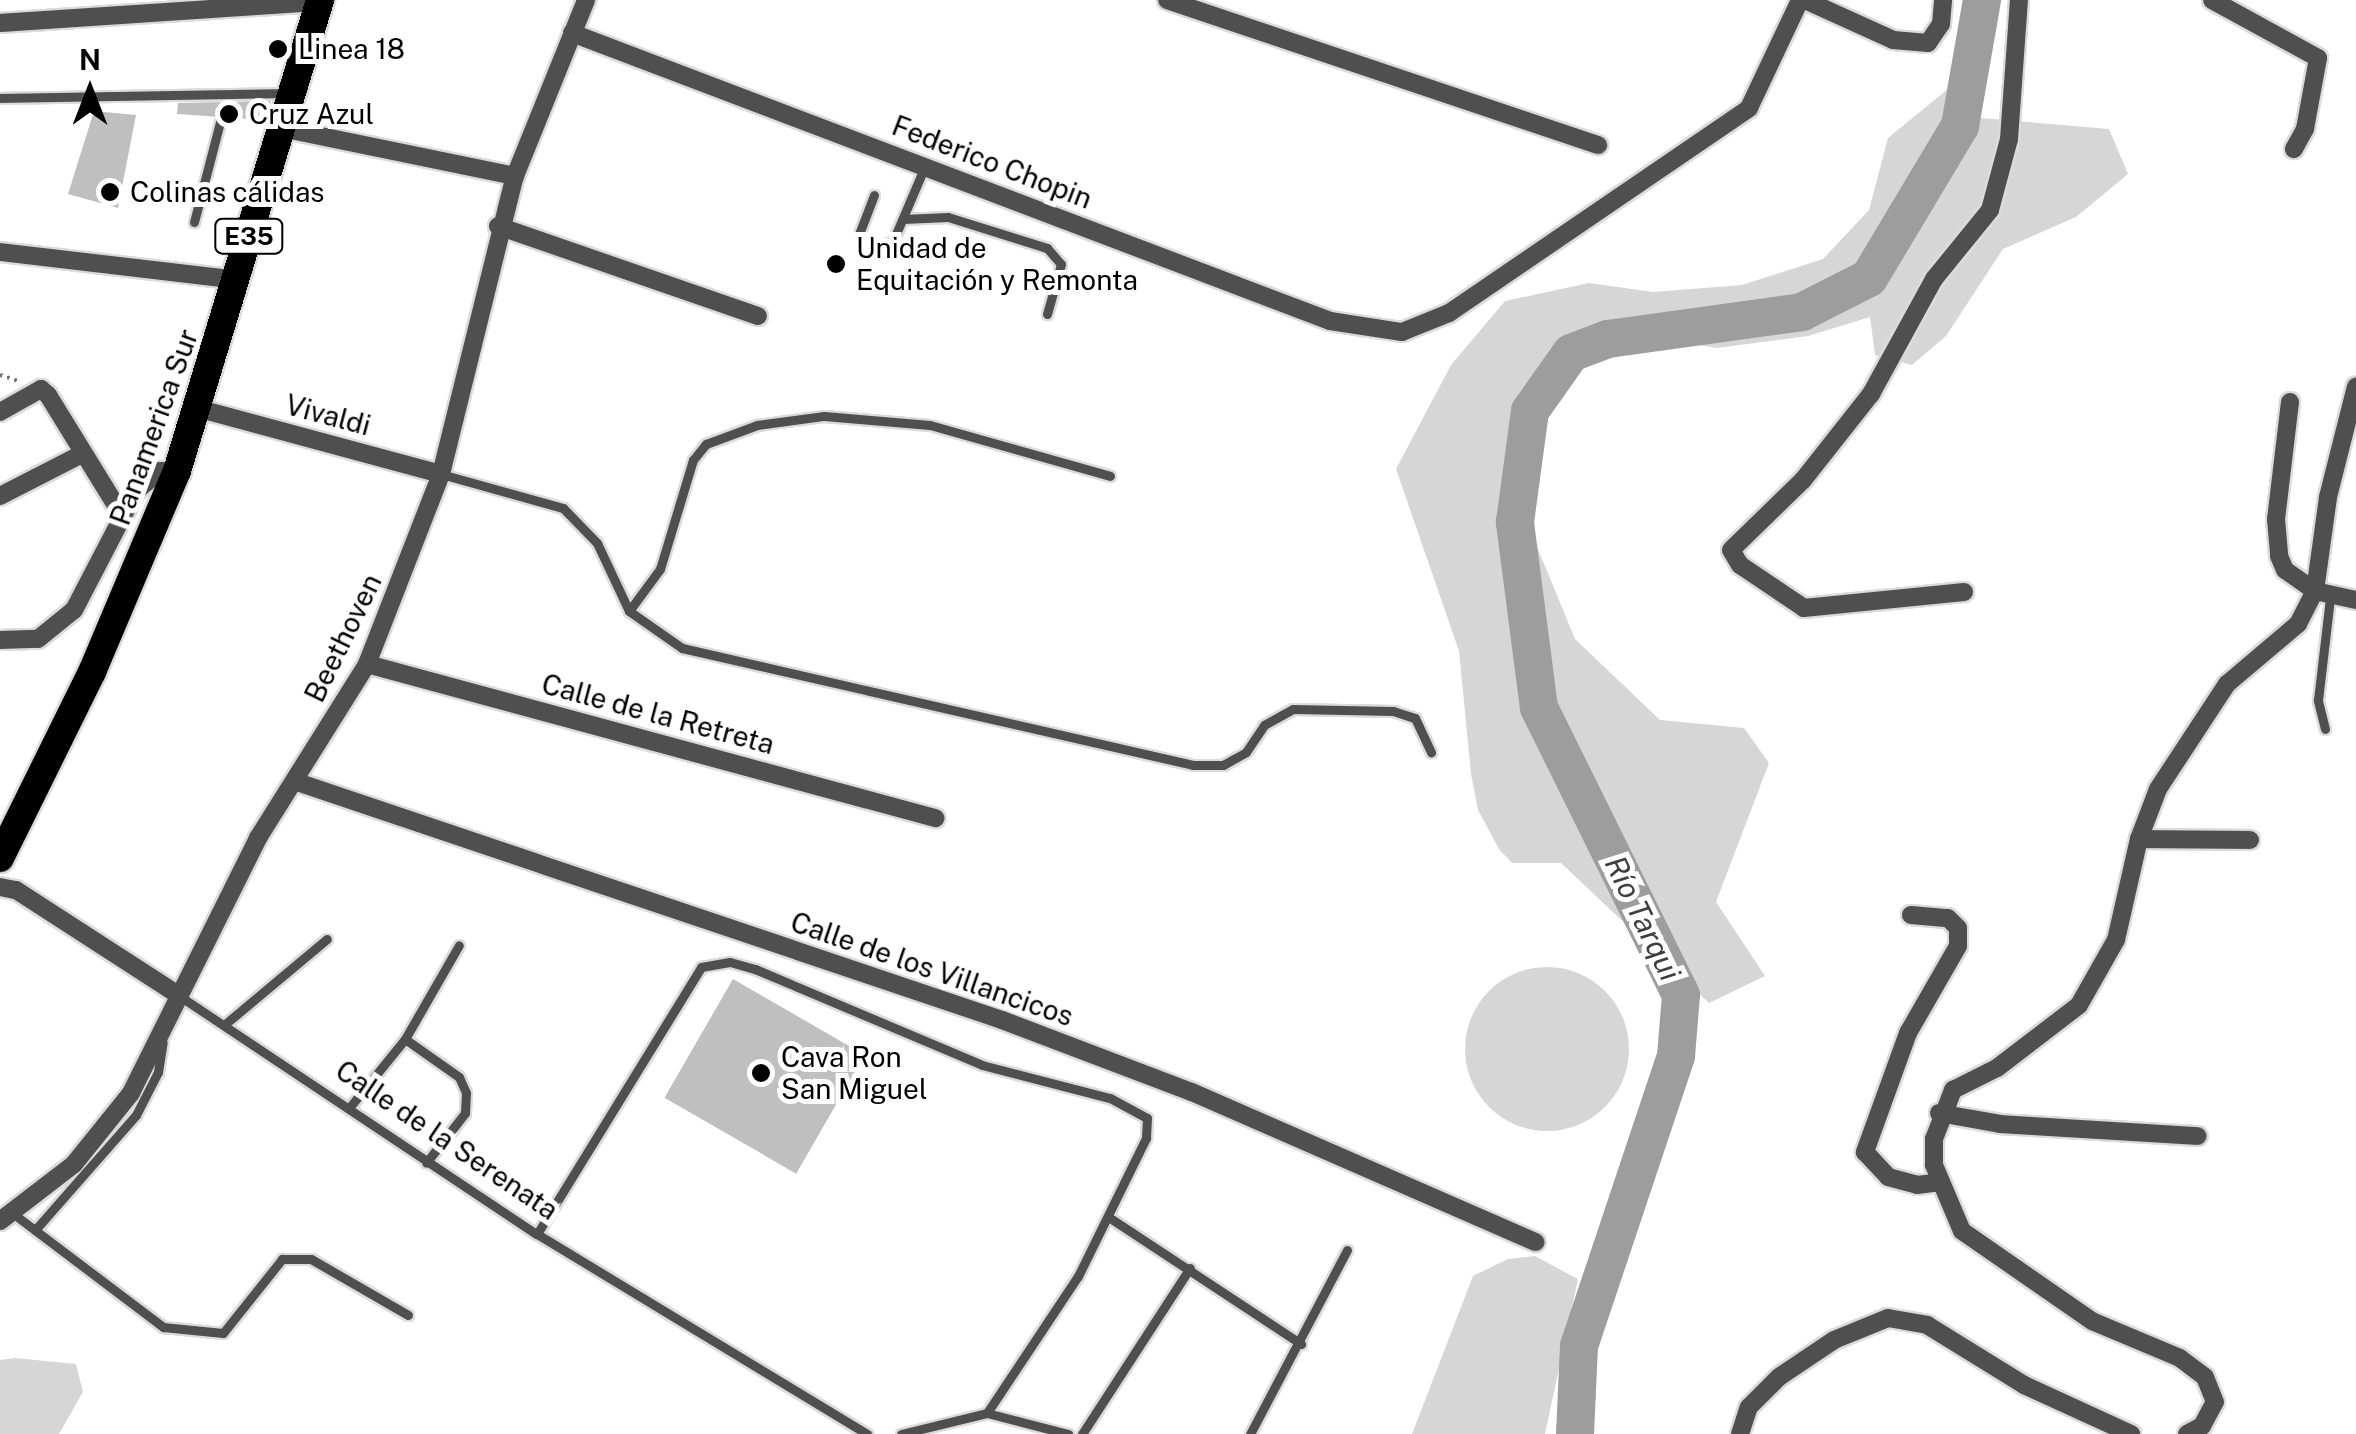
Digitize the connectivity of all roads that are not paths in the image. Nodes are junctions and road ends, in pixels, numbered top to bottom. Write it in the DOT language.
graph roads {
  1 [pos="586,0"];
  2 [pos="1167,0"];
  3 [pos="1802,0"];
  4 [pos="1943,0"];
  5 [pos="2020,0"];
  6 [pos="2212,0"];
  7 [pos="319,1"];
  8 [pos="0,23"];
  9 [pos="572,33"];
  10 [pos="293,92"];
  11 [pos="0,98"];
  12 [pos="220,122"];
  13 [pos="281,128"];
  14 [pos="1598,145"];
  15 [pos="2294,149"];
  16 [pos="925,166"];
  17 [pos="515,176"];
  18 [pos="874,195"];
  19 [pos="904,219"];
  20 [pos="194,222"];
  21 [pos="498,226"];
  22 [pos="0,252"];
  23 [pos="238,280"];
  24 [pos="1046,314"];
  25 [pos="758,316"];
  26 [pos="2356,386"];
  27 [pos="2290,402"];
  28 [pos="200,409"];
  29 [pos="0,412"];
  30 [pos="82,454"];
  31 [pos="177,472"];
  32 [pos="441,474"];
  33 [pos="1110,476"];
  34 [pos="0,496"];
  35 [pos="122,517"];
  36 [pos="1964,592"];
  37 [pos="2322,594"];
  38 [pos="2356,600"];
  39 [pos="629,611"];
  40 [pos="0,640"];
  41 [pos="367,664"];
  42 [pos="2326,728"];
  43 [pos="1432,753"];
  44 [pos="298,782"];
  45 [pos="935,818"];
  46 [pos="2139,839"];
  47 [pos="2250,840"];
  48 [pos="0,858"];
  49 [pos="0,887"];
  50 [pos="1911,915"];
  51 [pos="327,939"];
  52 [pos="459,945"];
  53 [pos="177,994"];
  54 [pos="162,1021"];
  55 [pos="224,1024"];
  56 [pos="404,1039"];
  57 [pos="350,1108"];
  58 [pos="1939,1113"];
  59 [pos="2198,1136"];
  60 [pos="426,1163"];
  61 [pos="1941,1182"];
  62 [pos="6,1217"];
  63 [pos="1110,1218"];
  64 [pos="35,1230"];
  65 [pos="537,1234"];
  66 [pos="1536,1242"];
  67 [pos="1347,1250"];
  68 [pos="1190,1268"];
  69 [pos="408,1315"];
  70 [pos="1301,1344"];
  71 [pos="987,1413"];
  72 [pos="867,1434"];
  73 [pos="900,1434"];
  74 [pos="1068,1434"];
  75 [pos="1082,1434"];
  76 [pos="1250,1434"];
  77 [pos="1740,1434"];
  78 [pos="2132,1434"];
  79 [pos="2187,1434"];
  1 -- 9 [label="street, Beethoven"];
  2 -- 14 [label="street"];
  3 -- 4 [label="street"];
  3 -- 16 [label="street, Federico Chopin"];
  5 -- 36 [label="street"];
  6 -- 15 [label="street"];
  7 -- 8 [label="street"];
  7 -- 10 [label="highway, Panamerica Sur / E35"];
  9 -- 16 [label="street, Federico Chopin"];
  9 -- 17 [label="street, Beethoven"];
  10 -- 11 [label="lane"];
  10 -- 13 [label="highway, Panamerica Sur / E35"];
  12 -- 20 [label="lane"];
  13 -- 17 [label="street"];
  13 -- 23 [label="highway, Panamerica Sur / E35"];
  16 -- 19 [label="lane"];
  17 -- 21 [label="street, Beethoven"];
  18 -- 19 [label="lane"];
  19 -- 24 [label="lane"];
  21 -- 25 [label="street"];
  21 -- 32 [label="street, Beethoven"];
  22 -- 23 [label="street"];
  23 -- 28 [label="highway, Panamerica Sur / E35"];
  26 -- 37 [label="street"];
  27 -- 37 [label="street"];
  28 -- 31 [label="highway, Panamerica Sur / E35"];
  28 -- 32 [label="street, Vivaldi"];
  29 -- 30 [label="street"];
  30 -- 34 [label="street"];
  30 -- 35 [label="street"];
  31 -- 35 [label="street"];
  31 -- 48 [label="highway, Panamerica Sur / E35"];
  32 -- 39 [label="lane"];
  32 -- 41 [label="street, Beethoven"];
  33 -- 39 [label="lane"];
  35 -- 40 [label="street"];
  37 -- 38 [label="street"];
  37 -- 42 [label="lane"];
  37 -- 46 [label="street"];
  39 -- 43 [label="lane"];
  41 -- 44 [label="street, Beethoven"];
  41 -- 45 [label="street, Calle de la Retreta"];
  44 -- 53 [label="street, Beethoven"];
  44 -- 66 [label="street, Calle de los Villancicos"];
  46 -- 47 [label="street"];
  46 -- 58 [label="street"];
  49 -- 53 [label="street, Calle de la Serenata"];
  50 -- 61 [label="street"];
  51 -- 55 [label="lane"];
  52 -- 56 [label="lane"];
  53 -- 54 [label="street, Beethoven"];
  53 -- 55 [label="lane, Calle de la Serenata"];
  54 -- 62 [label="street, Beethoven"];
  54 -- 64 [label="lane"];
  55 -- 57 [label="lane, Calle de la Serenata"];
  56 -- 57 [label="lane"];
  56 -- 60 [label="lane"];
  57 -- 60 [label="lane, Calle de la Serenata"];
  58 -- 59 [label="street"];
  58 -- 61 [label="street"];
  60 -- 65 [label="lane, Calle de la Serenata"];
  61 -- 79 [label="street"];
  62 -- 64 [label="lane"];
  63 -- 65 [label="lane"];
  63 -- 68 [label="lane"];
  63 -- 71 [label="lane"];
  64 -- 69 [label="lane"];
  65 -- 72 [label="lane, Calle de la Serenata"];
  67 -- 70 [label="lane"];
  68 -- 70 [label="lane"];
  68 -- 75 [label="lane"];
  70 -- 76 [label="lane"];
  71 -- 73 [label="lane"];
  71 -- 74 [label="lane"];
  77 -- 78 [label="street"];
}
